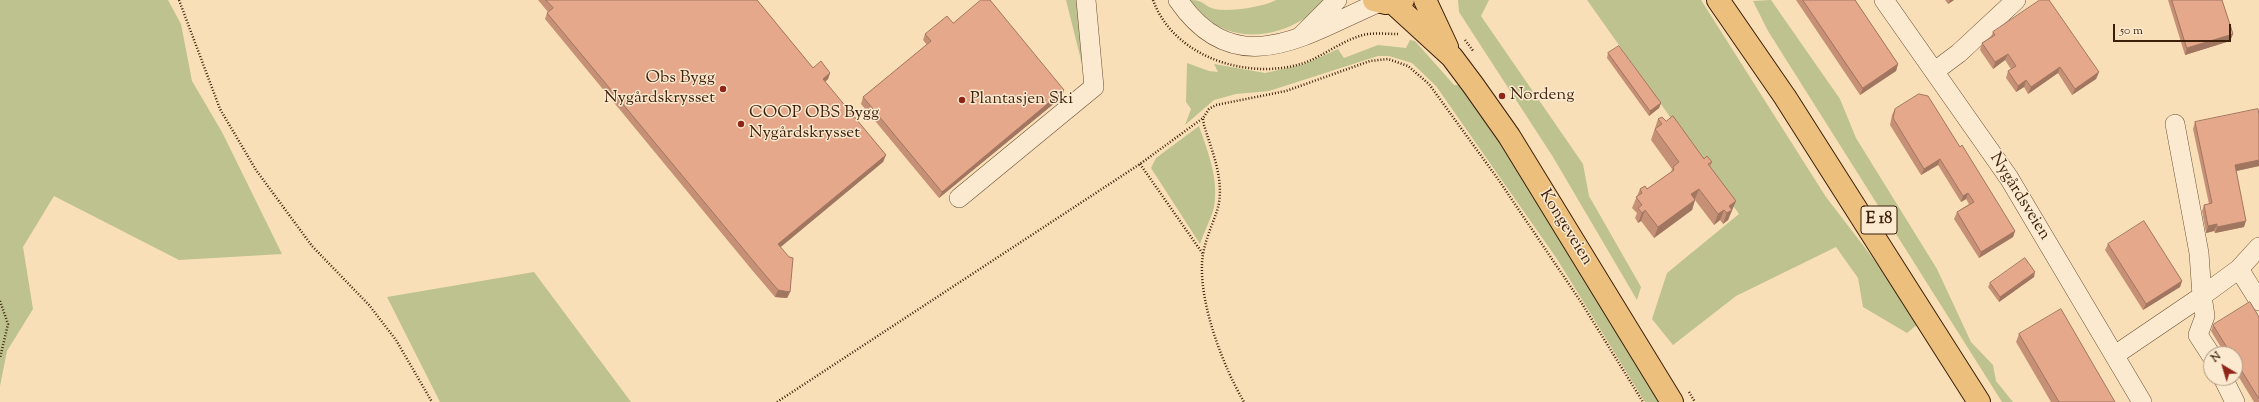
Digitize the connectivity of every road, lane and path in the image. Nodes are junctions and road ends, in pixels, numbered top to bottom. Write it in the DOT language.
graph roads {
  1 [pos="179,0"];
  2 [pos="1086,0"];
  3 [pos="1178,0"];
  4 [pos="1337,0"];
  5 [pos="1425,0"];
  6 [pos="1718,0"];
  7 [pos="1733,0"];
  8 [pos="1884,0"];
  9 [pos="2016,0"];
  10 [pos="1387,1"];
  11 [pos="1299,38"];
  12 [pos="1452,57"];
  13 [pos="1935,71"];
  14 [pos="1204,118"];
  15 [pos="2175,124"];
  16 [pos="1140,164"];
  17 [pos="959,198"];
  18 [pos="2259,247"];
  19 [pos="1204,254"];
  20 [pos="2239,269"];
  21 [pos="2202,296"];
  22 [pos="0,301"];
  23 [pos="2259,301"];
  24 [pos="2205,346"];
  25 [pos="2115,355"];
  26 [pos="0,358"];
  27 [pos="2227,386"];
  28 [pos="432,402"];
  29 [pos="777,402"];
  30 [pos="1244,402"];
  31 [pos="1643,402"];
  32 [pos="1672,402"];
  33 [pos="1979,402"];
  34 [pos="1992,402"];
  35 [pos="2142,402"];
  36 [pos="2235,402"];
  1 -- 28 [label="path"];
  2 -- 17 [label="street"];
  3 -- 11 [label="street"];
  4 -- 11 [label="street"];
  5 -- 12 [label="main road, Kongeveien"];
  6 -- 33 [label="main road, E 18"];
  7 -- 34 [label="main road, E 18"];
  8 -- 13 [label="street, Nygårdsveien"];
  9 -- 13 [label="street"];
  10 -- 11 [label="street"];
  10 -- 12 [label="main road, Kongeveien"];
  12 -- 32 [label="main road, Kongeveien"];
  13 -- 25 [label="street, Nygårdsveien"];
  14 -- 16 [label="path"];
  14 -- 19 [label="path"];
  14 -- 31 [label="path"];
  15 -- 21 [label="street"];
  16 -- 19 [label="path"];
  16 -- 29 [label="path"];
  18 -- 20 [label="street"];
  19 -- 30 [label="path"];
  20 -- 21 [label="street"];
  20 -- 23 [label="street"];
  21 -- 24 [label="street"];
  21 -- 25 [label="street"];
  22 -- 26 [label="path"];
  25 -- 35 [label="street, Nygårdsveien"];
  27 -- 36 [label="street"];
}
